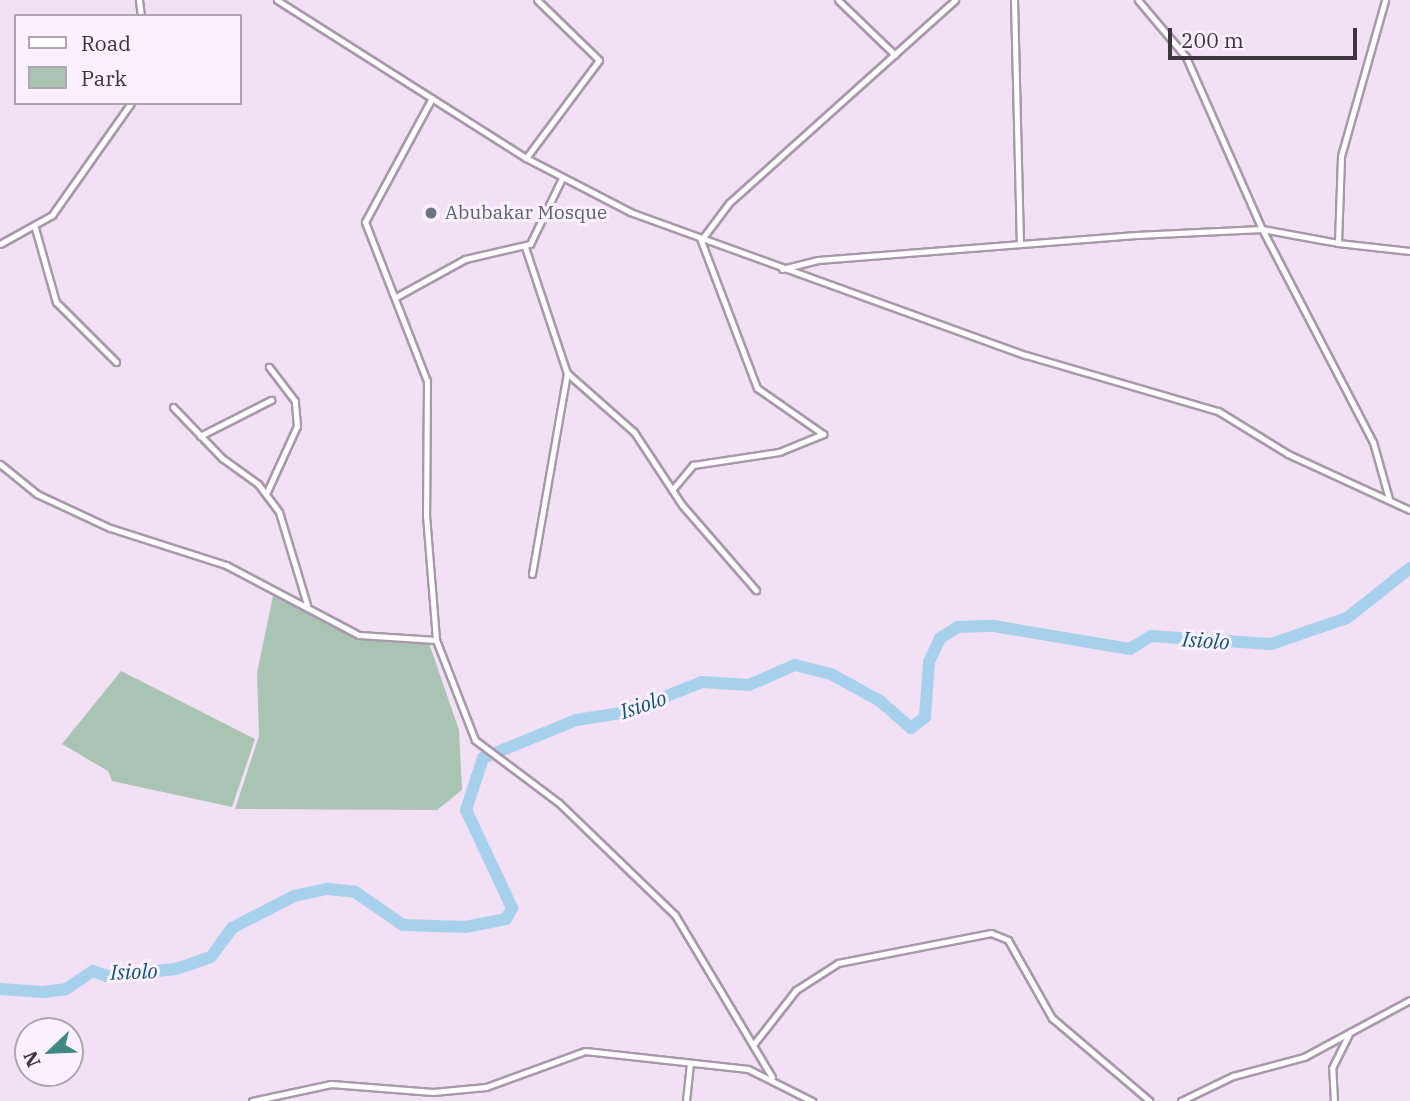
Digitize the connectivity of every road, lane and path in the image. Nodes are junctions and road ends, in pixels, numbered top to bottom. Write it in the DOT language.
graph roads {
  1 [pos="277,0"];
  2 [pos="537,0"];
  3 [pos="838,0"];
  4 [pos="955,0"];
  5 [pos="1014,0"];
  6 [pos="1138,0"];
  7 [pos="1385,0"];
  8 [pos="895,55"];
  9 [pos="432,98"];
  10 [pos="130,105"];
  11 [pos="526,158"];
  12 [pos="562,178"];
  13 [pos="35,228"];
  14 [pos="1262,229"];
  15 [pos="701,239"];
  16 [pos="1020,243"];
  17 [pos="1338,243"];
  18 [pos="0,244"];
  19 [pos="525,247"];
  20 [pos="1410,251"];
  21 [pos="781,270"];
  22 [pos="396,297"];
  23 [pos="116,362"];
  24 [pos="269,367"];
  25 [pos="567,373"];
  26 [pos="271,400"];
  27 [pos="173,407"];
  28 [pos="200,436"];
  29 [pos="0,464"];
  30 [pos="672,490"];
  31 [pos="265,494"];
  32 [pos="1389,499"];
  33 [pos="1410,510"];
  34 [pos="532,574"];
  35 [pos="755,590"];
  36 [pos="307,605"];
  37 [pos="436,639"];
  38 [pos="1410,1000"];
  39 [pos="1351,1031"];
  40 [pos="753,1045"];
  41 [pos="690,1063"];
  42 [pos="772,1077"];
  43 [pos="252,1101"];
  44 [pos="686,1101"];
  45 [pos="812,1101"];
  46 [pos="1150,1101"];
  47 [pos="1181,1101"];
  48 [pos="1334,1101"];
  1 -- 9 [label="street"];
  2 -- 11 [label="street"];
  3 -- 8 [label="street"];
  4 -- 8 [label="street"];
  5 -- 16 [label="street"];
  6 -- 14 [label="street"];
  7 -- 17 [label="street"];
  8 -- 15 [label="street"];
  9 -- 11 [label="street"];
  9 -- 22 [label="street"];
  10 -- 13 [label="street"];
  11 -- 12 [label="street"];
  12 -- 15 [label="street"];
  12 -- 19 [label="street"];
  13 -- 18 [label="street"];
  13 -- 23 [label="street"];
  14 -- 16 [label="street"];
  14 -- 17 [label="street"];
  14 -- 32 [label="street"];
  15 -- 21 [label="street"];
  15 -- 30 [label="street"];
  16 -- 21 [label="street"];
  17 -- 20 [label="street"];
  19 -- 22 [label="street"];
  19 -- 25 [label="street"];
  21 -- 32 [label="street"];
  22 -- 37 [label="street"];
  24 -- 31 [label="street"];
  25 -- 30 [label="street"];
  25 -- 34 [label="street"];
  26 -- 28 [label="street"];
  27 -- 28 [label="street"];
  28 -- 31 [label="street"];
  29 -- 36 [label="street"];
  30 -- 35 [label="street"];
  31 -- 36 [label="street"];
  32 -- 33 [label="street"];
  36 -- 37 [label="street"];
  37 -- 40 [label="street"];
  38 -- 39 [label="street"];
  39 -- 47 [label="street"];
  39 -- 48 [label="street"];
  40 -- 42 [label="street"];
  40 -- 46 [label="street"];
  41 -- 42 [label="street"];
  41 -- 43 [label="street"];
  41 -- 44 [label="street"];
  42 -- 45 [label="street"];
}
